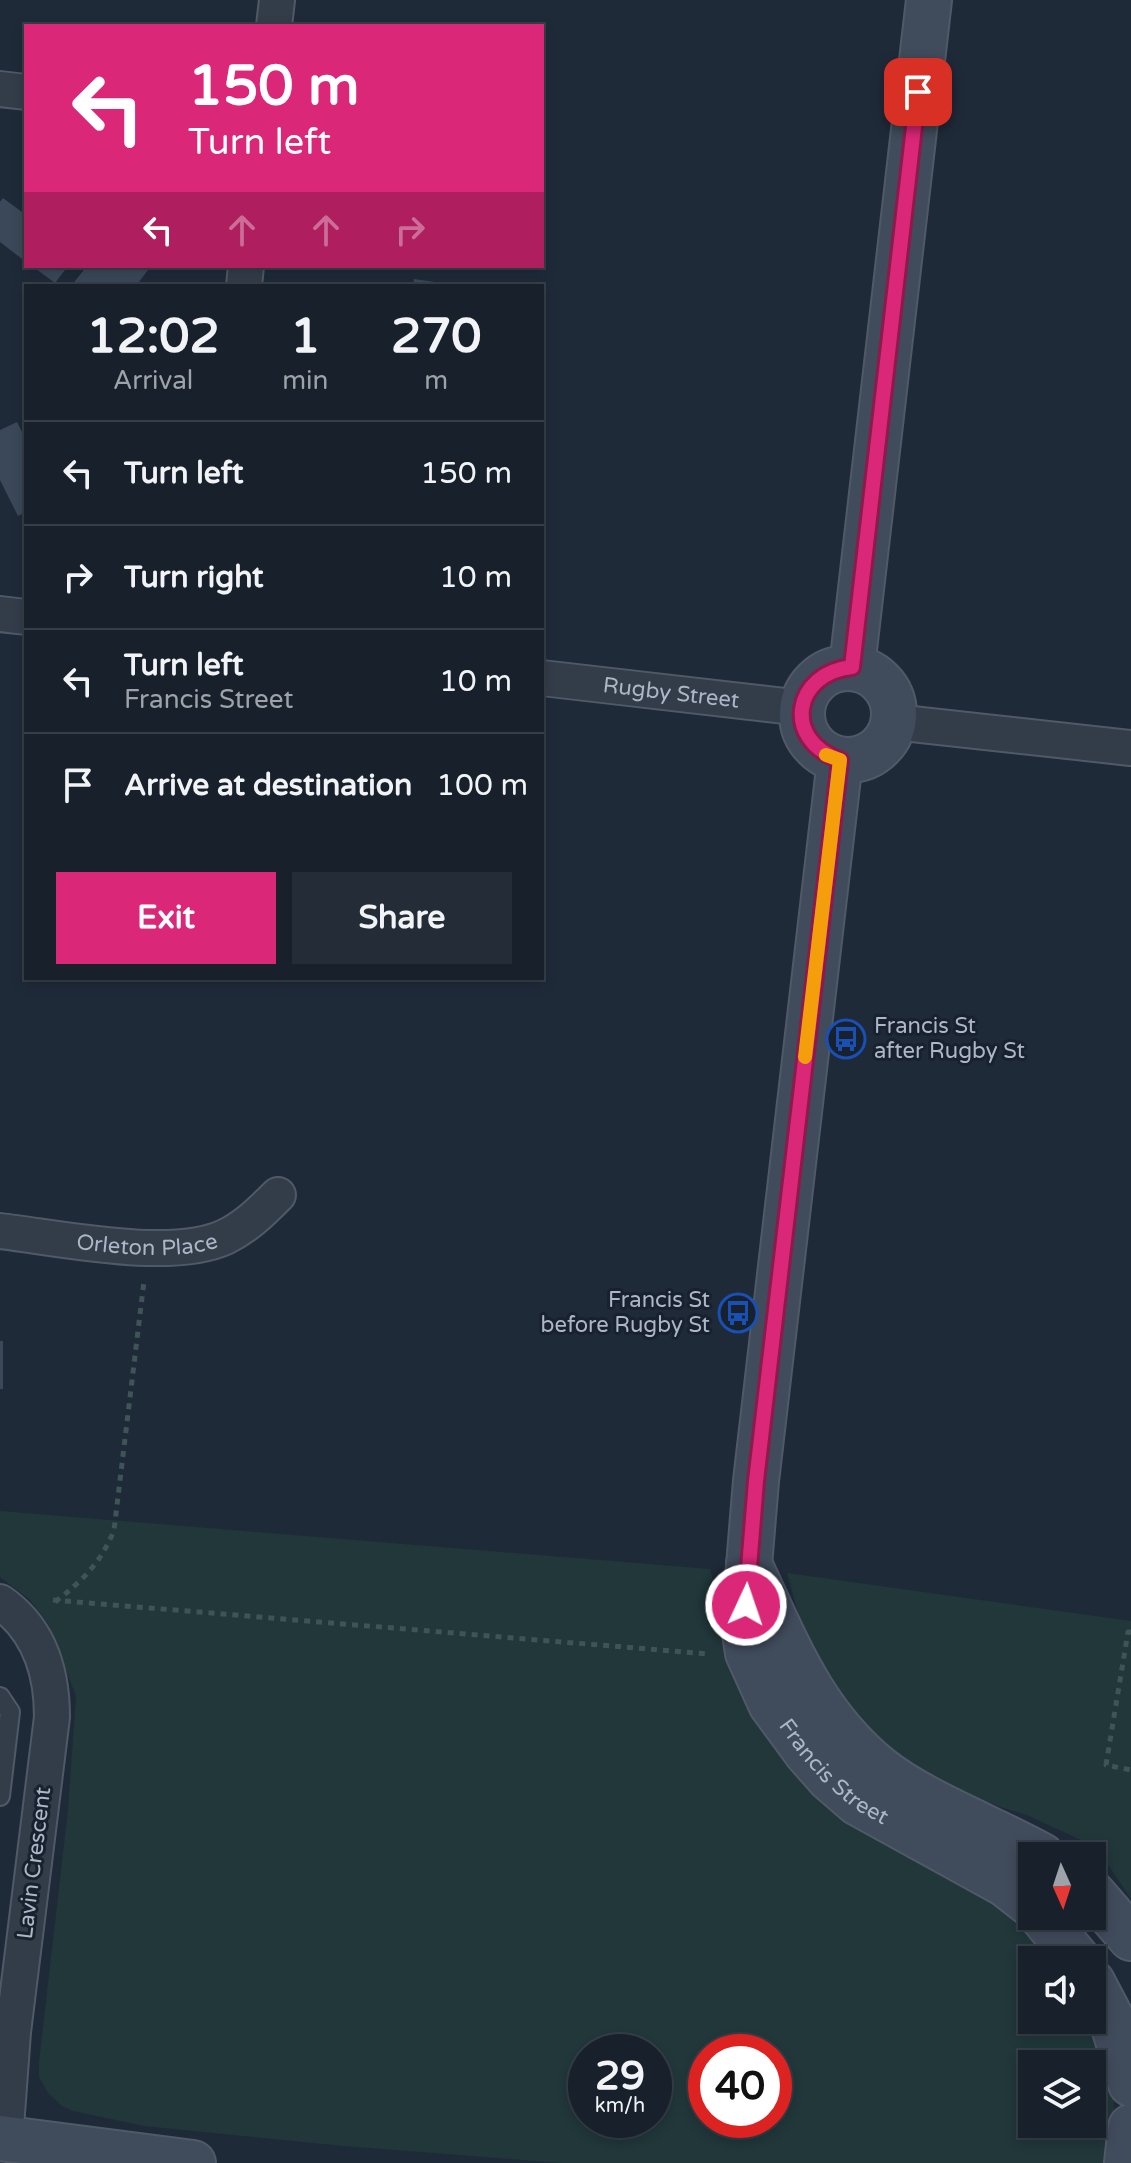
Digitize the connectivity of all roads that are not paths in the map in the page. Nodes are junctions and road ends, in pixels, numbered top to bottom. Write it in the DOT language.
graph roads {
  1 [pos="277,0"];
  2 [pos="929,0"];
  3 [pos="274,24"];
  4 [pos="0,89"];
  5 [pos="24,92"];
  6 [pos="0,614"];
  7 [pos="24,617"];
  8 [pos="852,667"];
  9 [pos="544,678"];
  10 [pos="802,708"];
  11 [pos="894,722"];
  12 [pos="1131,748"];
  13 [pos="840,760"];
  14 [pos="278,1195"];
  15 [pos="0,1231"];
  16 [pos="748,1562"];
  17 [pos="11,1612"];
  18 [pos="0,1697"];
  19 [pos="0,1796"];
  20 [pos="1018,1844"];
  21 [pos="1018,1894"];
  22 [pos="1106,1909"];
  23 [pos="1053,1930"];
  24 [pos="1131,1938"];
  25 [pos="1067,1946"];
  26 [pos="1106,2009"];
  27 [pos="1131,2084"];
  28 [pos="1131,2127"];
  29 [pos="2,2140"];
  30 [pos="193,2163"];
  31 [pos="1127,2163"];
  1 -- 3 [label="street"];
  2 -- 8 [label="street"];
  4 -- 5 [label="street"];
  6 -- 7 [label="street"];
  8 -- 10 [label="street"];
  8 -- 11 [label="street"];
  9 -- 10 [label="street, Rugby Street"];
  10 -- 13 [label="street"];
  11 -- 12 [label="street"];
  11 -- 13 [label="street"];
  13 -- 16 [label="street, Francis Street"];
  14 -- 15 [label="street, Orleton Place"];
  16 -- 20 [label="street, Francis Street"];
  16 -- 21 [label="street, Francis Street"];
  17 -- 29 [label="street, Lavin Crescent"];
  18 -- 19 [label="lane"];
  22 -- 24 [label="street"];
  23 -- 25 [label="street"];
  26 -- 27 [label="street"];
  28 -- 31 [label="street"];
  29 -- 30 [label="street"];
}
